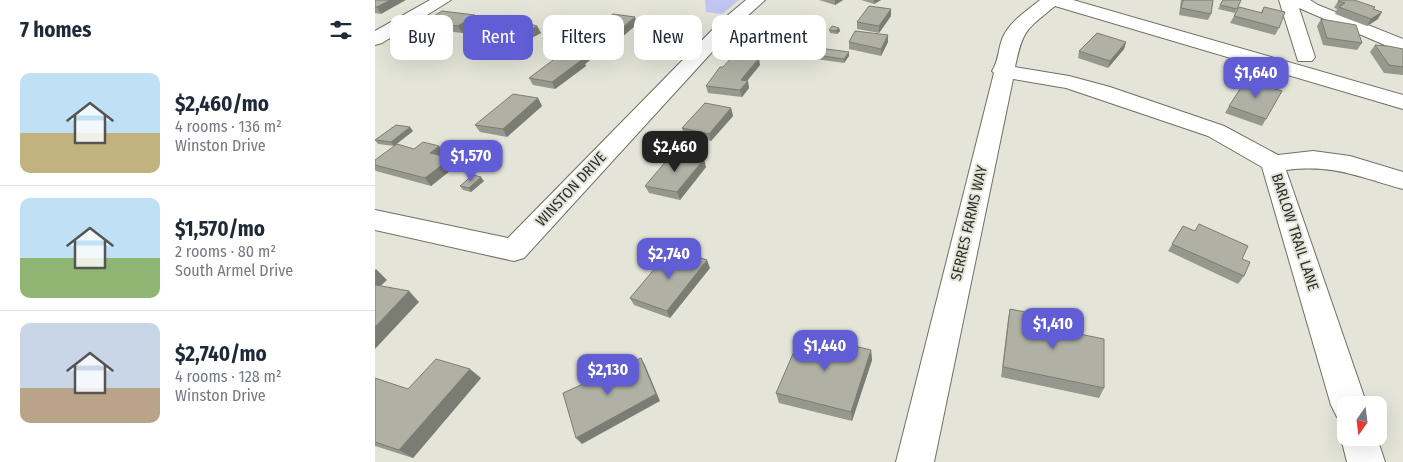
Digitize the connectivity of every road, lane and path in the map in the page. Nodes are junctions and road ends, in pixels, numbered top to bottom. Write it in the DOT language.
graph roads {
  1 [pos="442,0"];
  2 [pos="755,0"];
  3 [pos="1052,0"];
  4 [pos="1288,0"];
  5 [pos="1299,0"];
  6 [pos="375,39"];
  7 [pos="1401,45"];
  8 [pos="1305,57"];
  9 [pos="1002,72"];
  10 [pos="1403,102"];
  11 [pos="1274,163"];
  12 [pos="1403,181"];
  13 [pos="375,220"];
  14 [pos="1346,396"];
  15 [pos="1361,446"];
  16 [pos="915,462"];
  17 [pos="1366,462"];
  1 -- 6 [label="street"];
  2 -- 13 [label="street, WINSTON DRIVE"];
  3 -- 9 [label="street, SERRES FARMS WAY"];
  3 -- 10 [label="street"];
  4 -- 8 [label="street"];
  5 -- 7 [label="street"];
  9 -- 11 [label="street, BARLOW TRAIL LANE"];
  9 -- 16 [label="street, SERRES FARMS WAY"];
  11 -- 12 [label="street"];
  11 -- 14 [label="street, BARLOW TRAIL LANE"];
  15 -- 17 [label="street"];
}
